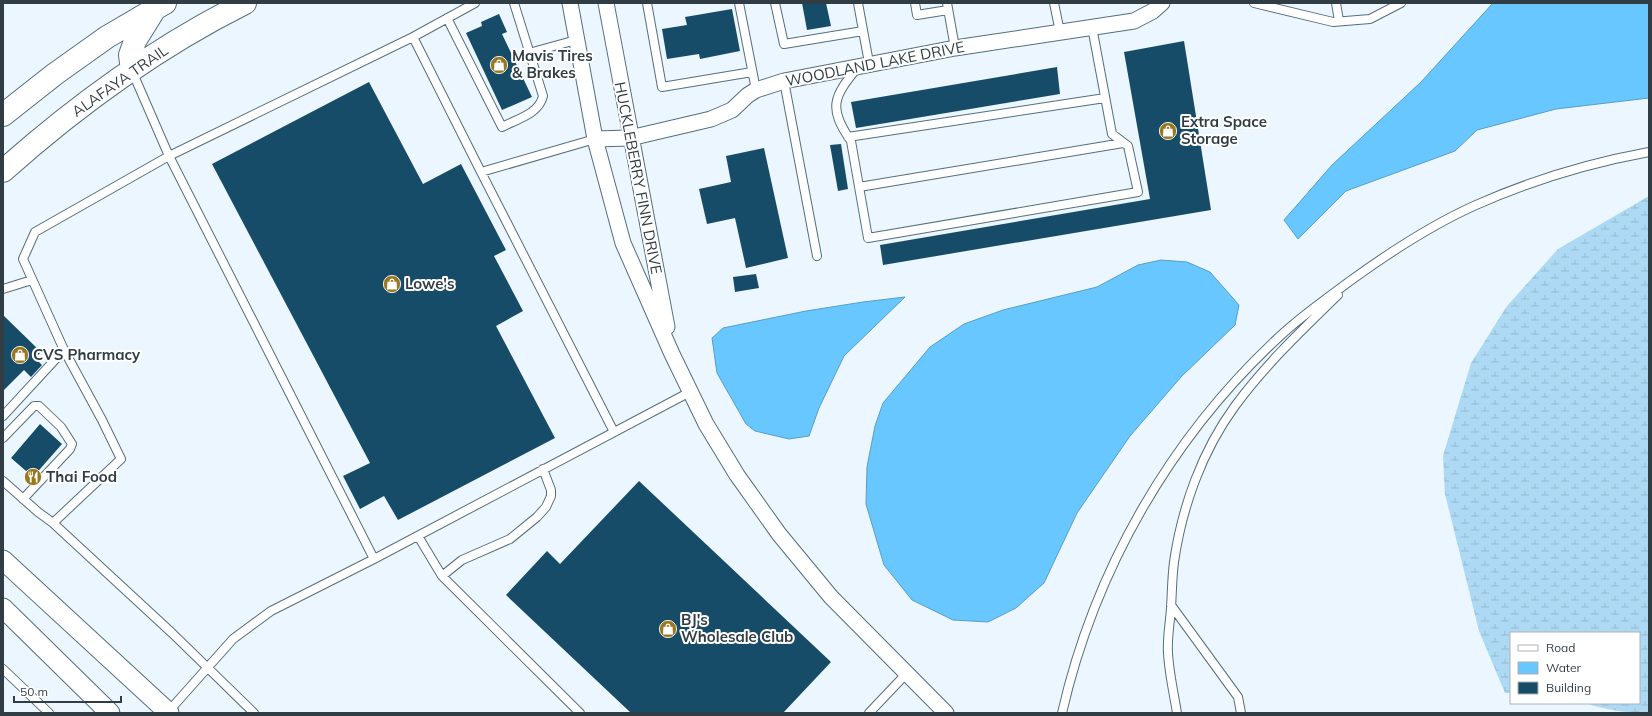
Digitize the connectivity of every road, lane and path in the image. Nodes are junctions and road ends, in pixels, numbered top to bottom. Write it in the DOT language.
graph roads {
  1 [pos="245,3"];
  2 [pos="475,3"];
  3 [pos="514,3"];
  4 [pos="570,3"];
  5 [pos="606,3"];
  6 [pos="647,3"];
  7 [pos="739,3"];
  8 [pos="775,3"];
  9 [pos="858,3"];
  10 [pos="915,3"];
  11 [pos="1054,3"];
  12 [pos="1162,3"];
  13 [pos="1254,3"];
  14 [pos="1336,3"];
  15 [pos="1401,3"];
  16 [pos="160,6"];
  17 [pos="948,6"];
  18 [pos="447,18"];
  19 [pos="1339,21"];
  20 [pos="1092,27"];
  21 [pos="863,32"];
  22 [pos="1060,32"];
  23 [pos="413,37"];
  24 [pos="576,40"];
  25 [pos="955,48"];
  26 [pos="529,53"];
  27 [pos="864,64"];
  28 [pos="132,70"];
  29 [pos="752,72"];
  30 [pos="784,81"];
  31 [pos="756,90"];
  32 [pos="1105,98"];
  33 [pos="3,115"];
  34 [pos="848,137"];
  35 [pos="630,138"];
  36 [pos="594,139"];
  37 [pos="1123,142"];
  38 [pos="1649,152"];
  39 [pos="169,156"];
  40 [pos="3,171"];
  41 [pos="481,172"];
  42 [pos="859,187"];
  43 [pos="817,256"];
  44 [pos="1359,275"];
  45 [pos="32,280"];
  46 [pos="3,289"];
  47 [pos="64,350"];
  48 [pos="672,354"];
  49 [pos="690,392"];
  50 [pos="3,416"];
  51 [pos="614,432"];
  52 [pos="3,438"];
  53 [pos="542,469"];
  54 [pos="3,481"];
  55 [pos="23,499"];
  56 [pos="53,522"];
  57 [pos="418,536"];
  58 [pos="374,559"];
  59 [pos="3,560"];
  60 [pos="442,576"];
  61 [pos="1171,605"];
  62 [pos="3,608"];
  63 [pos="207,667"];
  64 [pos="3,669"];
  65 [pos="907,673"];
  66 [pos="49,713"];
  67 [pos="110,713"];
  68 [pos="168,713"];
  69 [pos="254,713"];
  70 [pos="580,713"];
  71 [pos="868,713"];
  72 [pos="946,713"];
  73 [pos="1062,713"];
  74 [pos="1177,713"];
  75 [pos="1241,713"];
  1 -- 28 [label="main road, ALAFAYA TRAIL"];
  2 -- 18 [label="lane"];
  3 -- 26 [label="lane"];
  4 -- 24 [label="street, HUCKLEBERRY FINN DRIVE"];
  5 -- 35 [label="street, HUCKLEBERRY FINN DRIVE"];
  6 -- 29 [label="lane"];
  7 -- 29 [label="lane"];
  8 -- 21 [label="lane"];
  9 -- 21 [label="lane"];
  10 -- 17 [label="lane"];
  11 -- 22 [label="lane"];
  12 -- 20 [label="street, WOODLAND LAKE DRIVE"];
  13 -- 19 [label="lane"];
  14 -- 19 [label="lane"];
  15 -- 19 [label="lane"];
  16 -- 28 [label="main road"];
  16 -- 33 [label="main road"];
  17 -- 25 [label="lane"];
  18 -- 23 [label="lane"];
  18 -- 26 [label="lane"];
  20 -- 22 [label="street, WOODLAND LAKE DRIVE"];
  20 -- 32 [label="lane"];
  21 -- 27 [label="lane"];
  22 -- 25 [label="street, WOODLAND LAKE DRIVE"];
  23 -- 39 [label="lane"];
  23 -- 41 [label="lane"];
  24 -- 26 [label="lane"];
  24 -- 36 [label="street, HUCKLEBERRY FINN DRIVE"];
  25 -- 27 [label="street, WOODLAND LAKE DRIVE"];
  27 -- 30 [label="street, WOODLAND LAKE DRIVE"];
  27 -- 34 [label="lane"];
  28 -- 39 [label="lane"];
  28 -- 40 [label="main road, ALAFAYA TRAIL"];
  29 -- 31 [label="lane"];
  30 -- 31 [label="street, WOODLAND LAKE DRIVE"];
  30 -- 43 [label="lane"];
  31 -- 35 [label="street, WOODLAND LAKE DRIVE"];
  32 -- 34 [label="lane"];
  32 -- 37 [label="lane"];
  34 -- 42 [label="lane"];
  35 -- 36 [label="street, WOODLAND LAKE DRIVE"];
  35 -- 48 [label="street, HUCKLEBERRY FINN DRIVE"];
  36 -- 41 [label="lane"];
  36 -- 48 [label="street, HUCKLEBERRY FINN DRIVE"];
  37 -- 42 [label="lane"];
  37 -- 42 [label="lane"];
  38 -- 44 [label="lane"];
  39 -- 45 [label="lane"];
  39 -- 58 [label="lane"];
  41 -- 51 [label="lane"];
  44 -- 61 [label="lane"];
  44 -- 73 [label="lane"];
  45 -- 46 [label="lane"];
  45 -- 47 [label="lane"];
  47 -- 50 [label="lane"];
  47 -- 56 [label="lane"];
  48 -- 49 [label="street, HUCKLEBERRY FINN DRIVE"];
  49 -- 51 [label="lane"];
  49 -- 65 [label="street, HUCKLEBERRY FINN DRIVE"];
  51 -- 53 [label="lane"];
  52 -- 55 [label="lane"];
  53 -- 57 [label="lane"];
  53 -- 60 [label="lane"];
  54 -- 55 [label="lane"];
  55 -- 56 [label="lane"];
  56 -- 63 [label="lane"];
  57 -- 58 [label="lane"];
  57 -- 60 [label="lane"];
  58 -- 63 [label="lane"];
  59 -- 68 [label="street"];
  60 -- 70 [label="lane"];
  61 -- 74 [label="lane"];
  61 -- 75 [label="lane"];
  62 -- 67 [label="street"];
  63 -- 68 [label="lane"];
  63 -- 69 [label="lane"];
  64 -- 66 [label="lane"];
  65 -- 71 [label="lane"];
  65 -- 72 [label="street, HUCKLEBERRY FINN DRIVE"];
}
